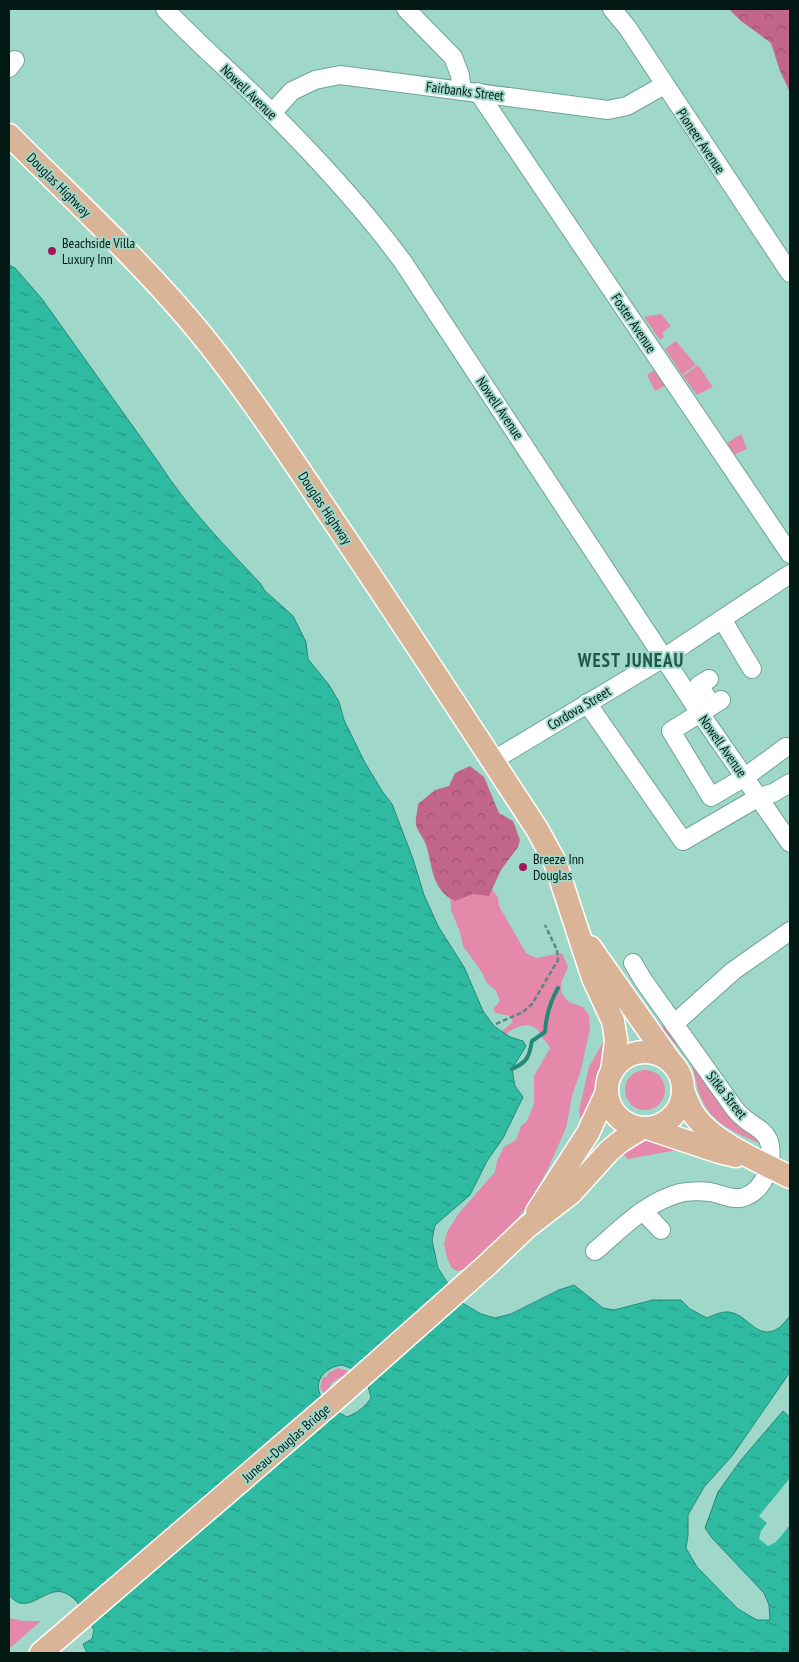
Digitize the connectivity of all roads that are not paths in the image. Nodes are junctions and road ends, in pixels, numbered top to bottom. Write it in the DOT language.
graph roads {
  1 [pos="165,9"];
  2 [pos="406,9"];
  3 [pos="612,9"];
  4 [pos="664,86"];
  5 [pos="470,92"];
  6 [pos="272,113"];
  7 [pos="9,135"];
  8 [pos="790,273"];
  9 [pos="790,554"];
  10 [pos="790,574"];
  11 [pos="722,619"];
  12 [pos="665,657"];
  13 [pos="752,669"];
  14 [pos="709,679"];
  15 [pos="587,703"];
  16 [pos="711,706"];
  17 [pos="786,747"];
  18 [pos="492,761"];
  19 [pos="745,777"];
  20 [pos="790,783"];
  21 [pos="759,797"];
  22 [pos="790,843"];
  23 [pos="576,927"];
  24 [pos="790,931"];
  25 [pos="633,963"];
  26 [pos="674,1024"];
  27 [pos="671,1063"];
  28 [pos="610,1082"];
  29 [pos="683,1091"];
  30 [pos="644,1128"];
  31 [pos="761,1162"];
  32 [pos="790,1176"];
  33 [pos="643,1211"];
  34 [pos="527,1227"];
  35 [pos="661,1230"];
  36 [pos="595,1251"];
  37 [pos="41,1653"];
  1 -- 6 [label="street, Nowell Avenue"];
  2 -- 5 [label="street, Foster Avenue"];
  3 -- 4 [label="street, Pioneer Avenue"];
  4 -- 5 [label="street, Fairbanks Street"];
  4 -- 8 [label="street, Pioneer Avenue"];
  5 -- 6 [label="street, Fairbanks Street"];
  5 -- 9 [label="street, Foster Avenue"];
  6 -- 12 [label="street, Nowell Avenue"];
  7 -- 18 [label="main road, Douglas Highway"];
  10 -- 11 [label="street, Cordova Street"];
  11 -- 12 [label="street, Cordova Street"];
  11 -- 13 [label="street"];
  12 -- 15 [label="street, Cordova Street"];
  12 -- 16 [label="street, Nowell Avenue"];
  14 -- 16 [label="street"];
  15 -- 18 [label="street, Cordova Street"];
  15 -- 21 [label="street"];
  16 -- 19 [label="street, Nowell Avenue"];
  16 -- 19 [label="street"];
  17 -- 19 [label="street"];
  18 -- 23 [label="main road, Douglas Highway"];
  19 -- 21 [label="street, Nowell Avenue"];
  20 -- 21 [label="street"];
  21 -- 22 [label="street, Nowell Avenue"];
  23 -- 27 [label="main road"];
  23 -- 28 [label="main road, Douglas Highway"];
  24 -- 26 [label="street"];
  25 -- 26 [label="street, Sitka Street"];
  26 -- 31 [label="street, Sitka Street"];
  27 -- 28 [label="main road"];
  27 -- 29 [label="main road"];
  28 -- 30 [label="main road"];
  28 -- 34 [label="main road"];
  29 -- 30 [label="main road"];
  29 -- 31 [label="main road"];
  30 -- 31 [label="main road"];
  30 -- 34 [label="main road"];
  31 -- 32 [label="main road"];
  31 -- 33 [label="street"];
  33 -- 35 [label="street"];
  33 -- 36 [label="street"];
  34 -- 37 [label="main road, Juneau-Douglas Bridge"];
}
